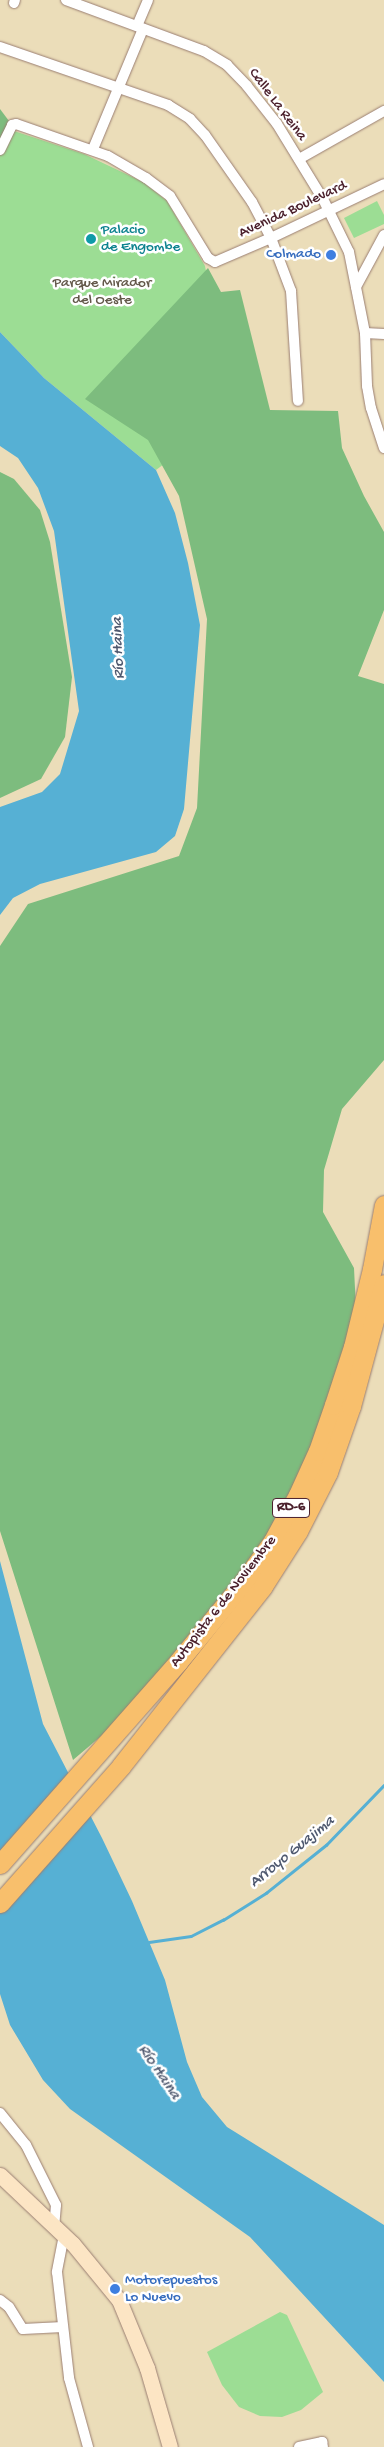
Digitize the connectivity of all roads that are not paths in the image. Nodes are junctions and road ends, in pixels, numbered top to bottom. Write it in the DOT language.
graph roads {
  1 [pos="66,0"];
  2 [pos="148,0"];
  3 [pos="140,27"];
  4 [pos="0,47"];
  5 [pos="118,88"];
  6 [pos="384,111"];
  7 [pos="92,149"];
  8 [pos="0,150"];
  9 [pos="299,159"];
  10 [pos="384,184"];
  11 [pos="330,210"];
  12 [pos="384,235"];
  13 [pos="271,238"];
  14 [pos="356,287"];
  15 [pos="365,333"];
  16 [pos="384,334"];
  17 [pos="298,401"];
  18 [pos="384,448"];
  19 [pos="384,1205"];
  20 [pos="384,1284"];
  21 [pos="0,1864"];
  22 [pos="0,1903"];
  23 [pos="0,2113"];
  24 [pos="0,2175"];
  25 [pos="59,2231"];
  26 [pos="0,2300"];
  27 [pos="63,2327"];
  28 [pos="88,2447"];
  29 [pos="170,2447"];
  30 [pos="299,2447"];
  31 [pos="323,2447"];
  1 -- 3 [label="street, Calle La Reina"];
  2 -- 3 [label="street"];
  3 -- 5 [label="street"];
  3 -- 9 [label="street, Calle La Reina"];
  4 -- 5 [label="street"];
  5 -- 7 [label="street"];
  5 -- 13 [label="street"];
  6 -- 9 [label="street"];
  7 -- 8 [label="street"];
  7 -- 13 [label="street, Avenida Boulevard"];
  9 -- 11 [label="street, Calle La Reina"];
  10 -- 11 [label="street, Avenida Boulevard"];
  11 -- 13 [label="street, Avenida Boulevard"];
  11 -- 14 [label="street, Calle La Reina"];
  12 -- 14 [label="street"];
  13 -- 17 [label="street"];
  14 -- 15 [label="street, Calle La Reina"];
  15 -- 16 [label="street"];
  15 -- 18 [label="street, Calle La Reina"];
  19 -- 21 [label="highway, Autopista 6 de Noviembre / RD-6"];
  20 -- 22 [label="highway, Autopista 6 de Noviembre / RD-6"];
  23 -- 25 [label="street"];
  24 -- 25 [label="street"];
  25 -- 27 [label="street"];
  25 -- 29 [label="street"];
  26 -- 27 [label="street"];
  27 -- 28 [label="street"];
  30 -- 31 [label="street"];
}
